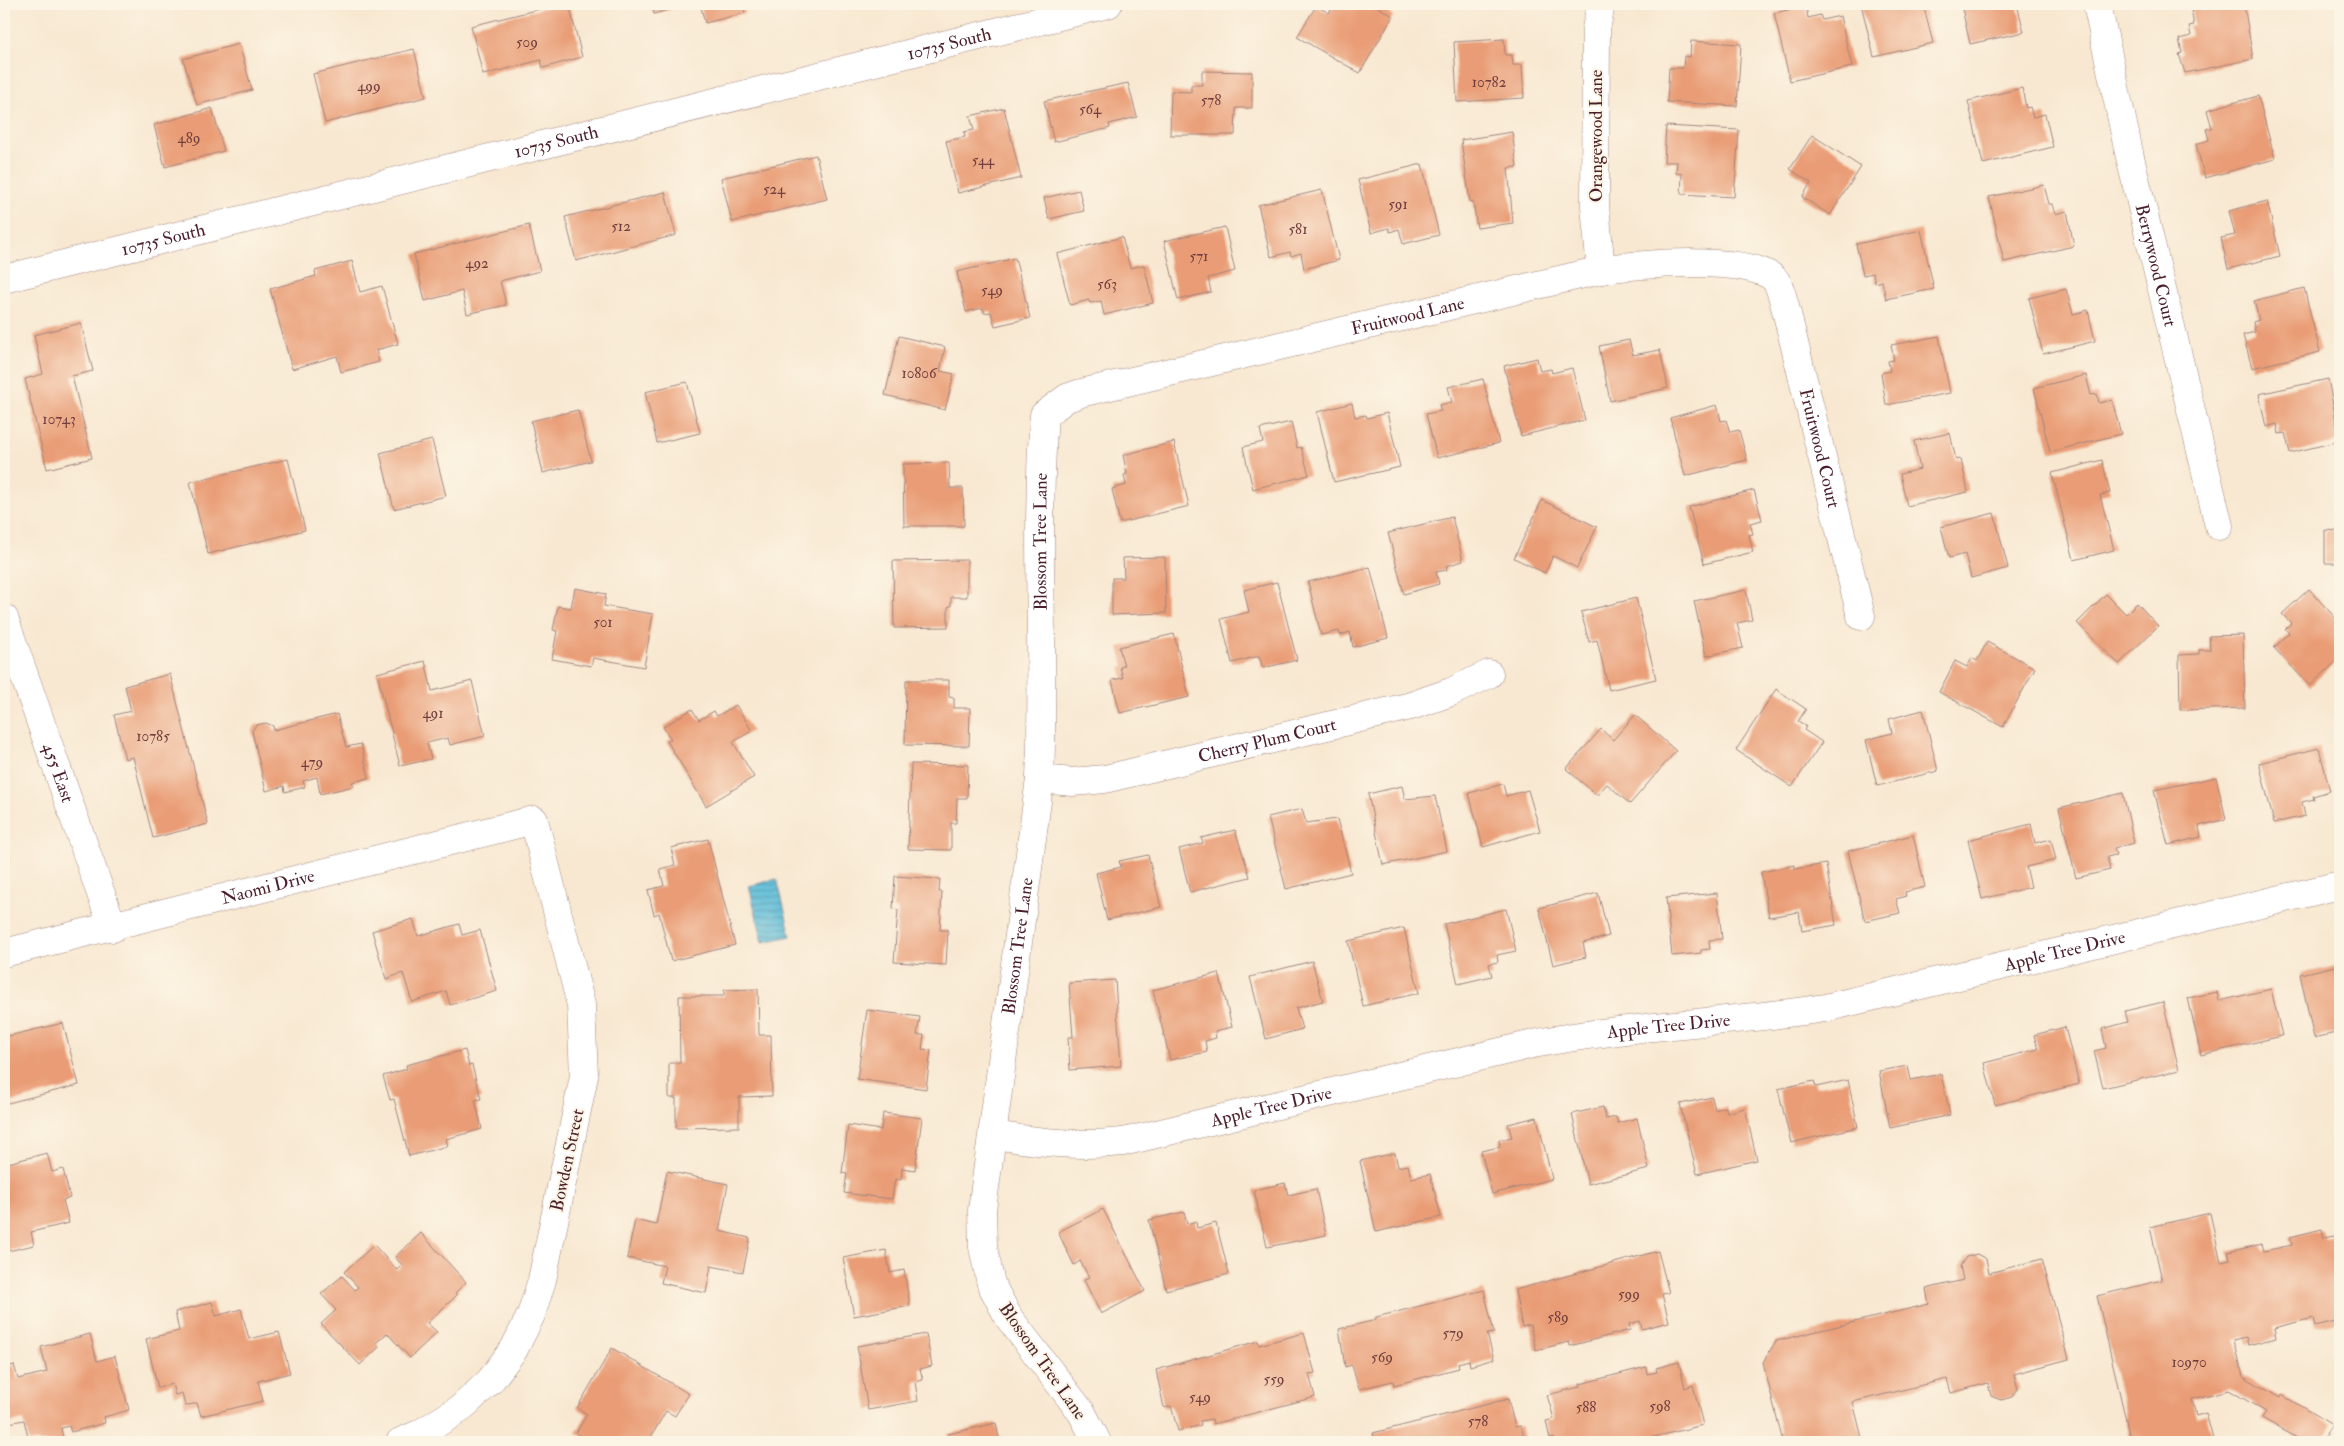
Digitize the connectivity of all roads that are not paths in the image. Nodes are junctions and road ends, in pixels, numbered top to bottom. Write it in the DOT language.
graph roads {
  1 [pos="1108,4"];
  2 [pos="1601,4"];
  3 [pos="2097,4"];
  4 [pos="1601,270"];
  5 [pos="4,279"];
  6 [pos="1776,281"];
  7 [pos="1044,415"];
  8 [pos="2219,526"];
  9 [pos="1861,616"];
  10 [pos="4,618"];
  11 [pos="1489,674"];
  12 [pos="1040,778"];
  13 [pos="534,820"];
  14 [pos="2340,885"];
  15 [pos="113,928"];
  16 [pos="4,953"];
  17 [pos="994,1135"];
  18 [pos="400,1442"];
  19 [pos="1097,1442"];
  1 -- 5 [label="street, 10735 South"];
  2 -- 4 [label="street, Orangewood Lane"];
  3 -- 8 [label="street, Berrywood Court"];
  4 -- 6 [label="street, Fruitwood Lane"];
  4 -- 7 [label="street, Fruitwood Lane"];
  6 -- 9 [label="street, Fruitwood Court"];
  7 -- 12 [label="street, Blossom Tree Lane"];
  10 -- 15 [label="street, 455 East"];
  11 -- 12 [label="street, Cherry Plum Court"];
  12 -- 17 [label="street, Blossom Tree Lane"];
  13 -- 15 [label="street, Naomi Drive"];
  13 -- 18 [label="street, Bowden Street"];
  14 -- 17 [label="street, Apple Tree Drive"];
  15 -- 16 [label="street, Naomi Drive"];
  17 -- 19 [label="street, Blossom Tree Lane"];
}
